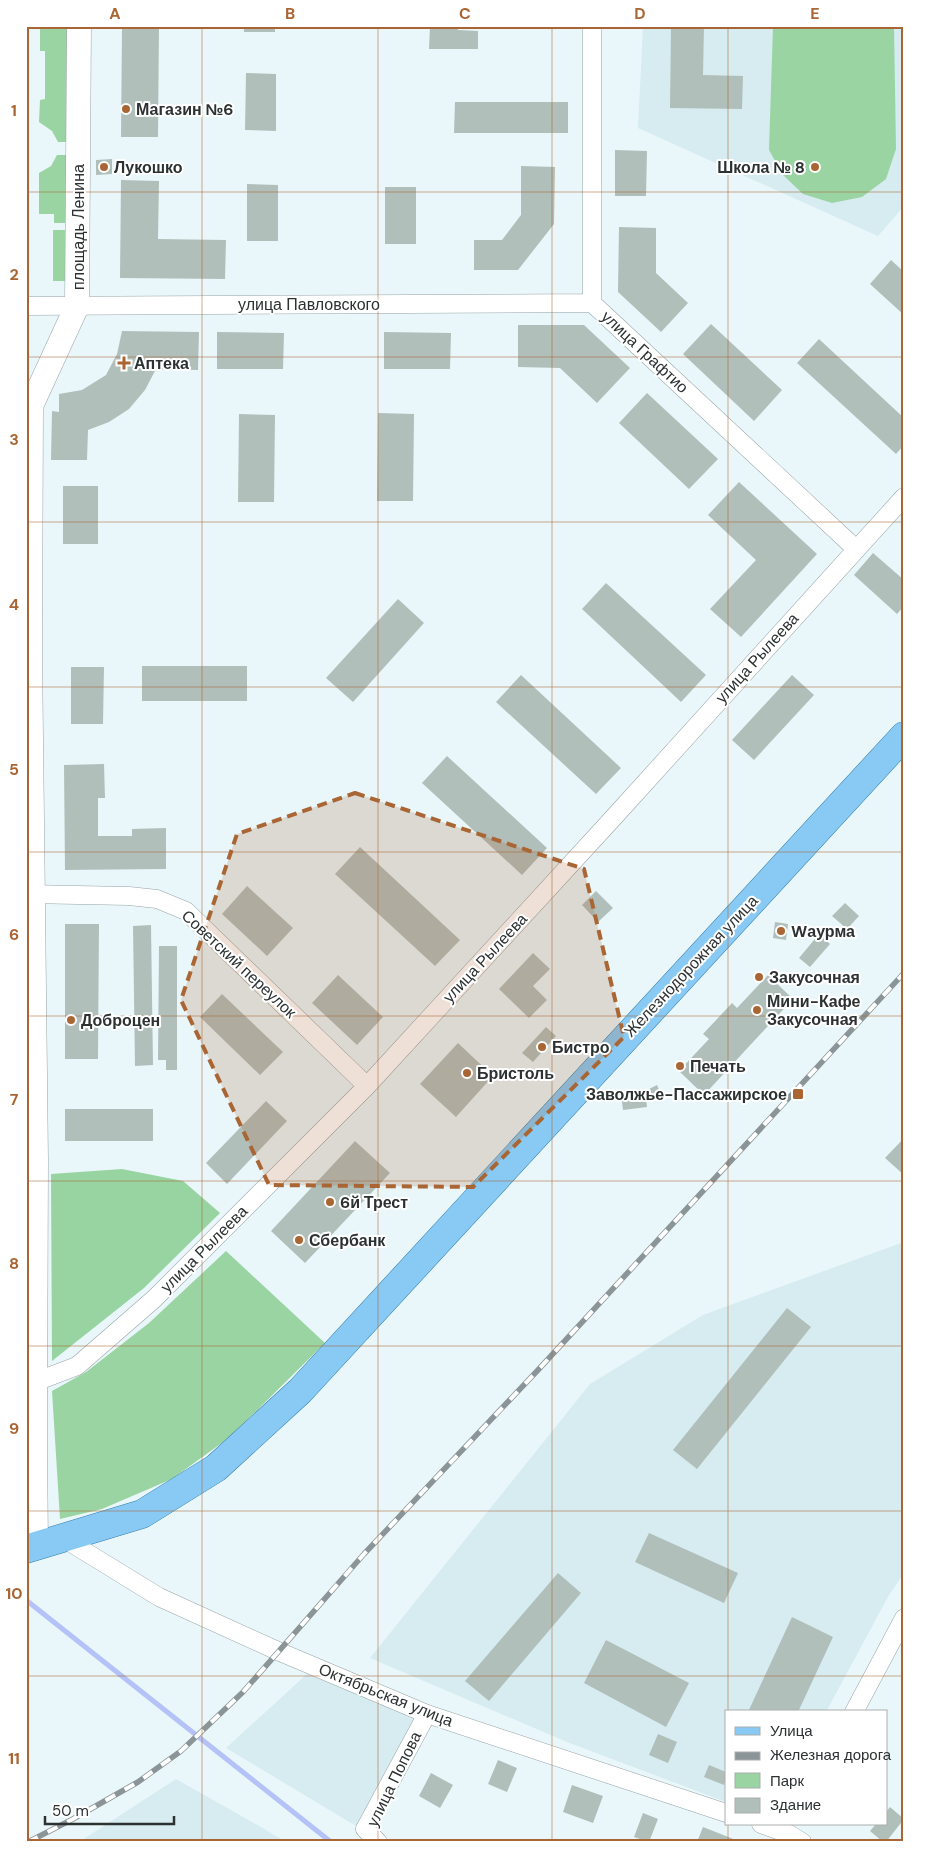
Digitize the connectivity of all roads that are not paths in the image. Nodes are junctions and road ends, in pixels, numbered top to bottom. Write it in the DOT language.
graph roads {
  1 [pos="79,26"];
  2 [pos="592,26"];
  3 [pos="592,303"];
  4 [pos="26,306"];
  5 [pos="77,306"];
  6 [pos="29,401"];
  7 [pos="904,497"];
  8 [pos="856,549"];
  9 [pos="904,736"];
  10 [pos="30,894"];
  11 [pos="367,1086"];
  12 [pos="35,1382"];
  13 [pos="30,1437"];
  14 [pos="63,1538"];
  15 [pos="31,1548"];
  16 [pos="904,1618"];
  17 [pos="855,1710"];
  18 [pos="426,1714"];
  19 [pos="725,1813"];
  20 [pos="769,1826"];
  21 [pos="795,1833"];
  22 [pos="378,1842"];
  1 -- 5 [label="street, площадь Ленина"];
  2 -- 3 [label="street, улица Графтио"];
  3 -- 5 [label="street, улица Павловского"];
  3 -- 8 [label="street, улица Графтио"];
  4 -- 5 [label="street, улица Павловского"];
  5 -- 6 [label="street, площадь Ленина"];
  6 -- 10 [label="street"];
  7 -- 8 [label="street, улица Рылеева"];
  8 -- 11 [label="street, улица Рылеева"];
  9 -- 14 [label="main road, Железнодорожная улица"];
  10 -- 11 [label="street, Советский переулок"];
  10 -- 12 [label="street"];
  11 -- 12 [label="street, улица Рылеева"];
  12 -- 13 [label="street"];
  13 -- 15 [label="street"];
  14 -- 15 [label="main road, Железнодорожная улица"];
  14 -- 18 [label="street, Октябрьская улица"];
  16 -- 17 [label="street"];
  18 -- 19 [label="street, Октябрьская улица"];
  18 -- 22 [label="street, улица Попова"];
  20 -- 21 [label="street"];
}
